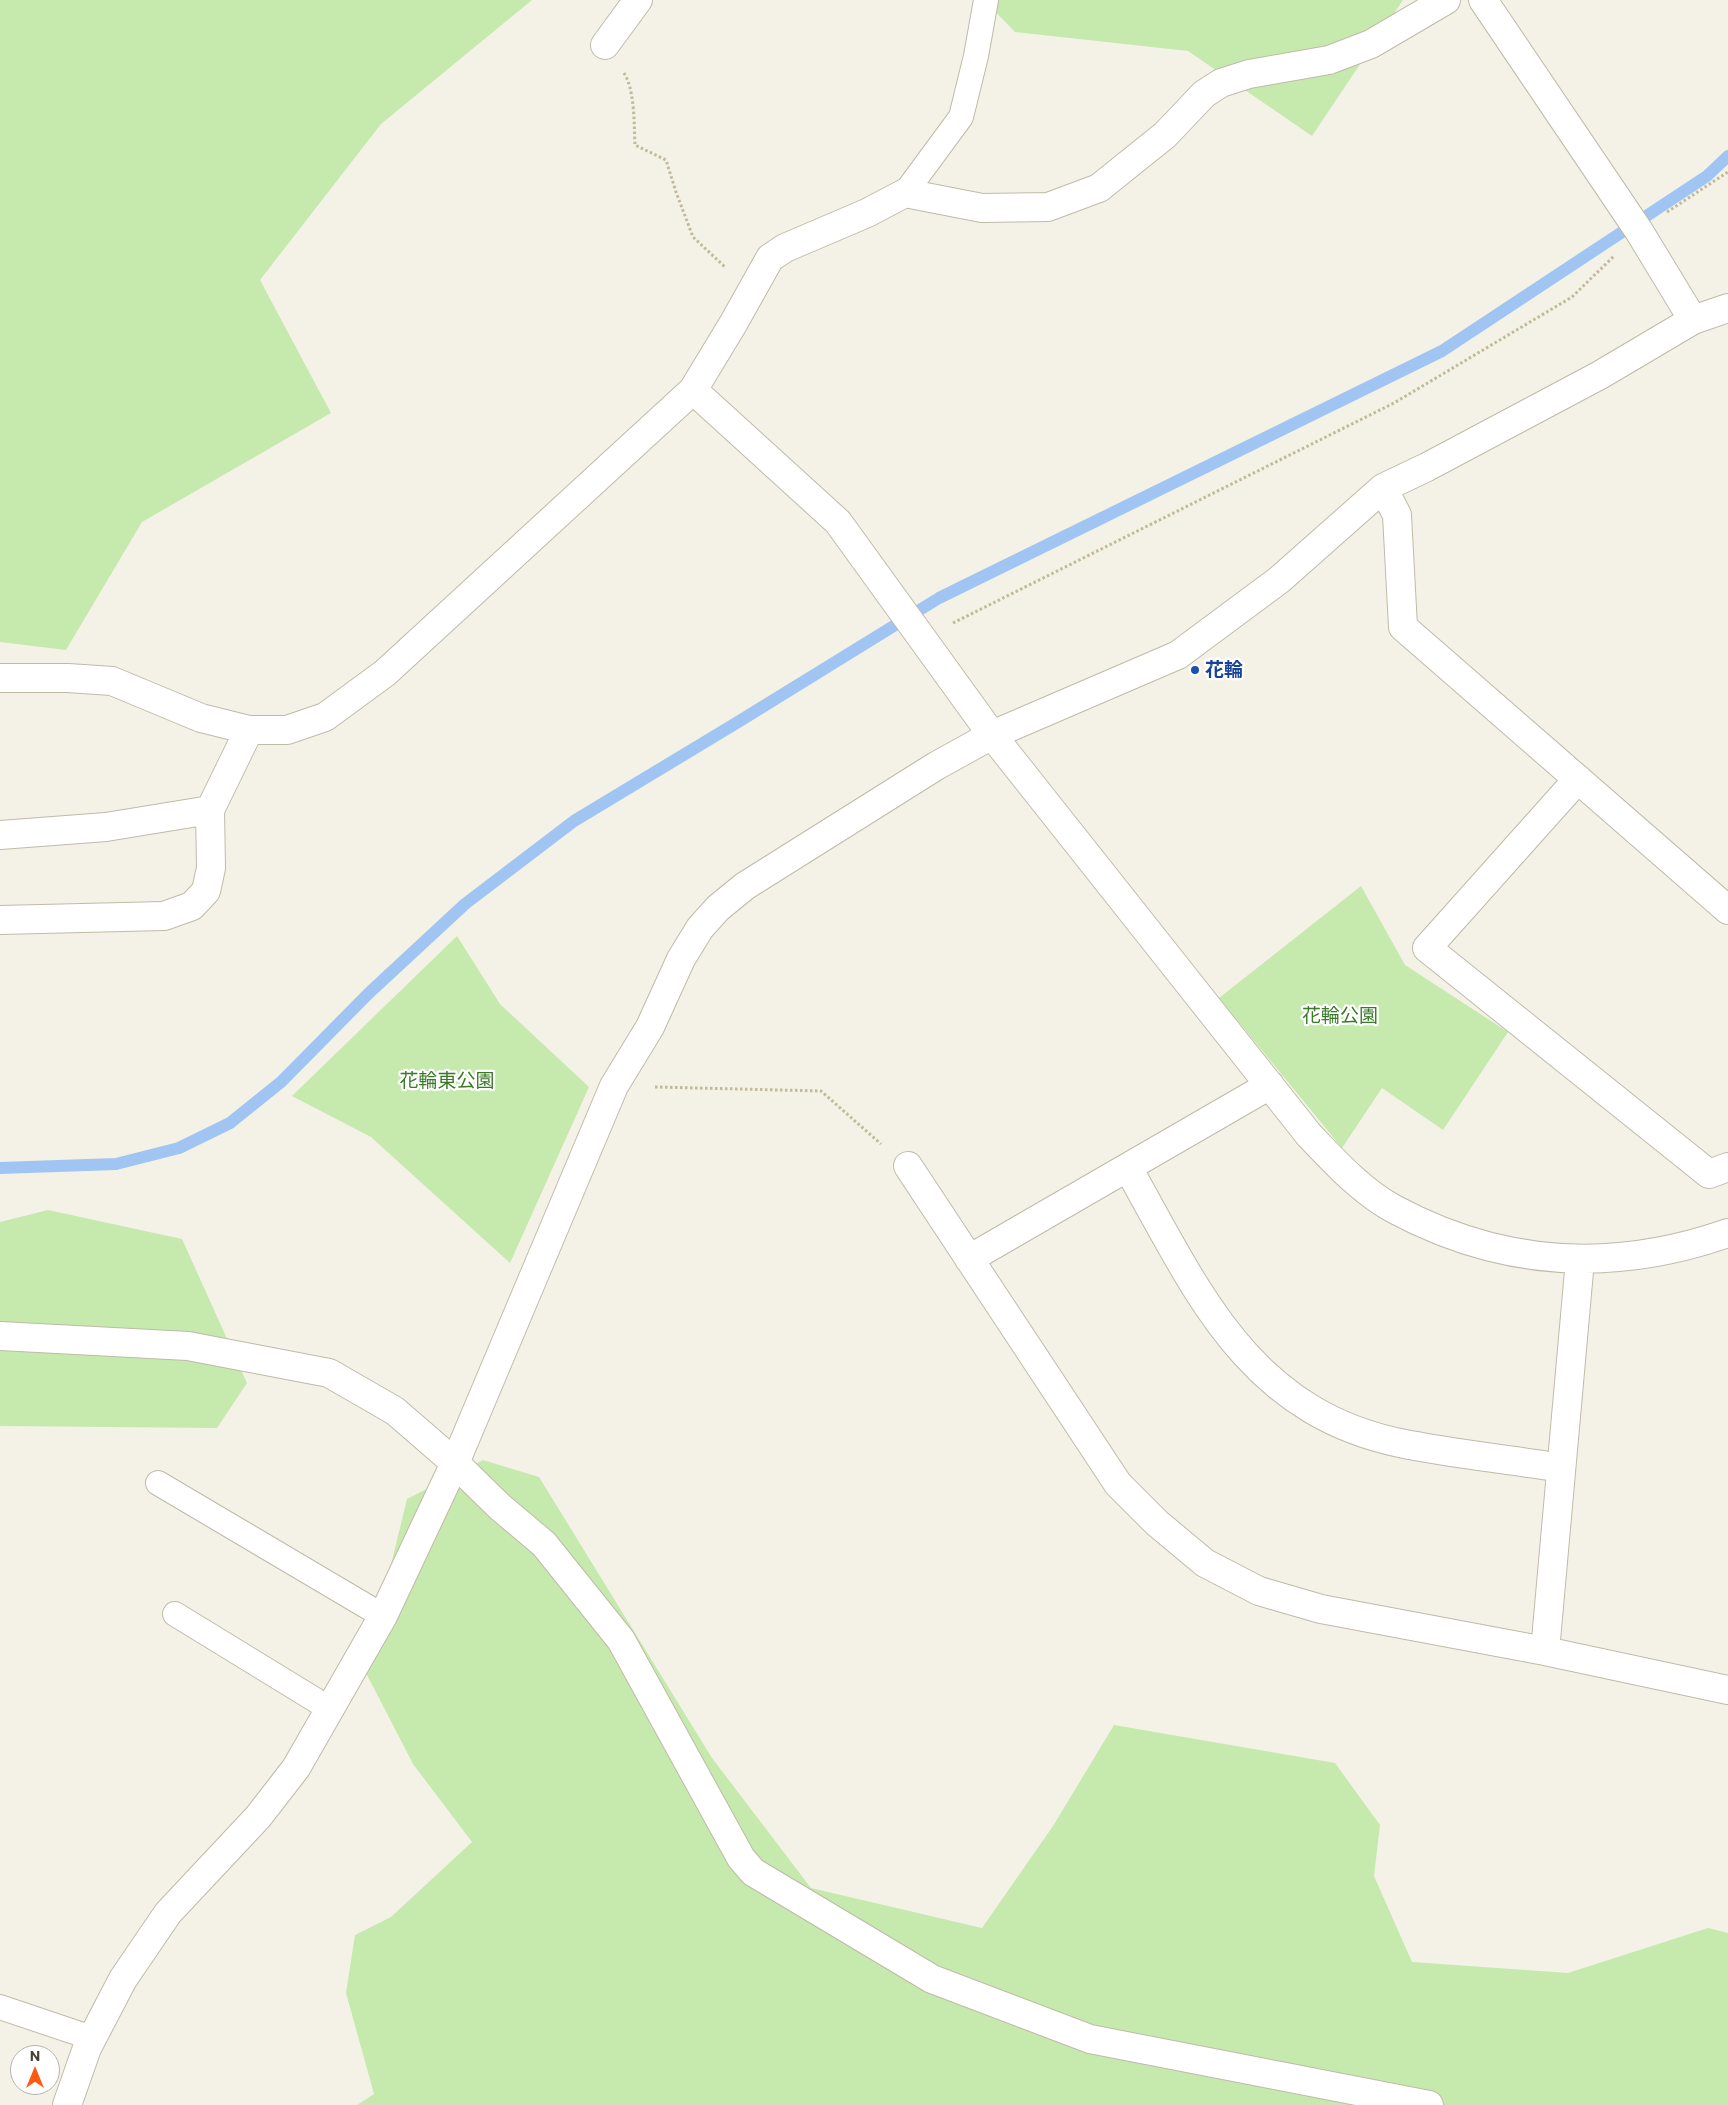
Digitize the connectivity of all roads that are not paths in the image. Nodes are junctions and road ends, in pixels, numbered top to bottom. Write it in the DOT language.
graph roads {
  1 [pos="638,0"];
  2 [pos="986,0"];
  3 [pos="1446,0"];
  4 [pos="1483,0"];
  5 [pos="604,45"];
  6 [pos="905,193"];
  7 [pos="1728,308"];
  8 [pos="1693,320"];
  9 [pos="693,390"];
  10 [pos="1383,488"];
  11 [pos="0,678"];
  12 [pos="249,730"];
  13 [pos="992,735"];
  14 [pos="1578,779"];
  15 [pos="210,810"];
  16 [pos="0,836"];
  17 [pos="1728,910"];
  18 [pos="0,920"];
  19 [pos="1270,1085"];
  20 [pos="908,1166"];
  21 [pos="1728,1167"];
  22 [pos="1128,1168"];
  23 [pos="1728,1233"];
  24 [pos="969,1259"];
  25 [pos="1580,1260"];
  26 [pos="0,1336"];
  27 [pos="455,1463"];
  28 [pos="1561,1468"];
  29 [pos="158,1483"];
  30 [pos="175,1614"];
  31 [pos="383,1616"];
  32 [pos="1545,1652"];
  33 [pos="1728,1690"];
  34 [pos="330,1708"];
  35 [pos="0,2007"];
  36 [pos="92,2038"];
  37 [pos="67,2105"];
  38 [pos="1429,2105"];
  1 -- 5 [label="street"];
  2 -- 6 [label="lane"];
  3 -- 6 [label="street"];
  4 -- 8 [label="street"];
  6 -- 9 [label="street"];
  7 -- 8 [label="street"];
  8 -- 10 [label="street"];
  9 -- 12 [label="street"];
  9 -- 13 [label="street"];
  10 -- 13 [label="street"];
  10 -- 14 [label="street"];
  11 -- 12 [label="street"];
  12 -- 15 [label="street"];
  13 -- 19 [label="street"];
  13 -- 27 [label="street"];
  14 -- 17 [label="street"];
  14 -- 21 [label="street"];
  15 -- 16 [label="street"];
  15 -- 18 [label="street"];
  19 -- 22 [label="street"];
  19 -- 25 [label="street"];
  20 -- 24 [label="street"];
  22 -- 24 [label="street"];
  22 -- 28 [label="street"];
  23 -- 25 [label="street"];
  24 -- 32 [label="street"];
  25 -- 28 [label="street"];
  26 -- 27 [label="street"];
  27 -- 31 [label="street"];
  27 -- 38 [label="street"];
  28 -- 32 [label="street"];
  29 -- 31 [label="lane"];
  30 -- 34 [label="lane"];
  31 -- 34 [label="street"];
  32 -- 33 [label="street"];
  34 -- 36 [label="street"];
  35 -- 36 [label="lane"];
  36 -- 37 [label="street"];
}
